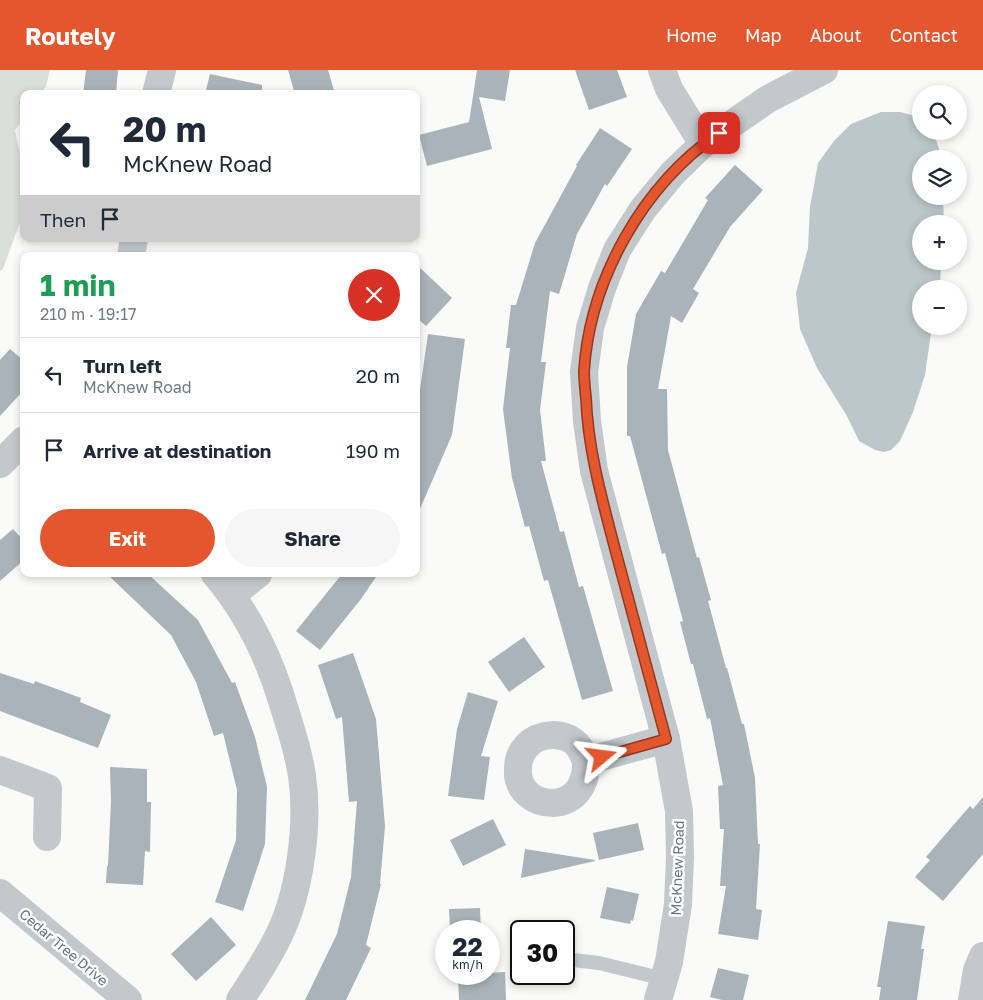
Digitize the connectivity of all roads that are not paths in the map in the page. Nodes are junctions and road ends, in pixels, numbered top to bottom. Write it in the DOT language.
graph roads {
  1 [pos="162,70"];
  2 [pos="662,70"];
  3 [pos="824,70"];
  4 [pos="157,90"];
  5 [pos="703,144"];
  6 [pos="20,444"];
  7 [pos="0,464"];
  8 [pos="218,577"];
  9 [pos="254,577"];
  10 [pos="232,594"];
  11 [pos="666,739"];
  12 [pos="586,761"];
  13 [pos="0,770"];
  14 [pos="47,837"];
  15 [pos="0,893"];
  16 [pos="983,956"];
  17 [pos="575,960"];
  18 [pos="661,990"];
  19 [pos="128,1000"];
  20 [pos="240,1000"];
  21 [pos="972,1000"];
  1 -- 4 [label="street"];
  2 -- 5 [label="street"];
  3 -- 5 [label="street, McKnew Road"];
  5 -- 11 [label="street, McKnew Road"];
  6 -- 7 [label="street"];
  8 -- 10 [label="street"];
  9 -- 10 [label="street"];
  10 -- 20 [label="street"];
  11 -- 12 [label="street"];
  11 -- 18 [label="street, McKnew Road"];
  13 -- 14 [label="street"];
  15 -- 19 [label="street, Cedar Tree Drive"];
  16 -- 21 [label="street"];
  17 -- 18 [label="lane"];
}
